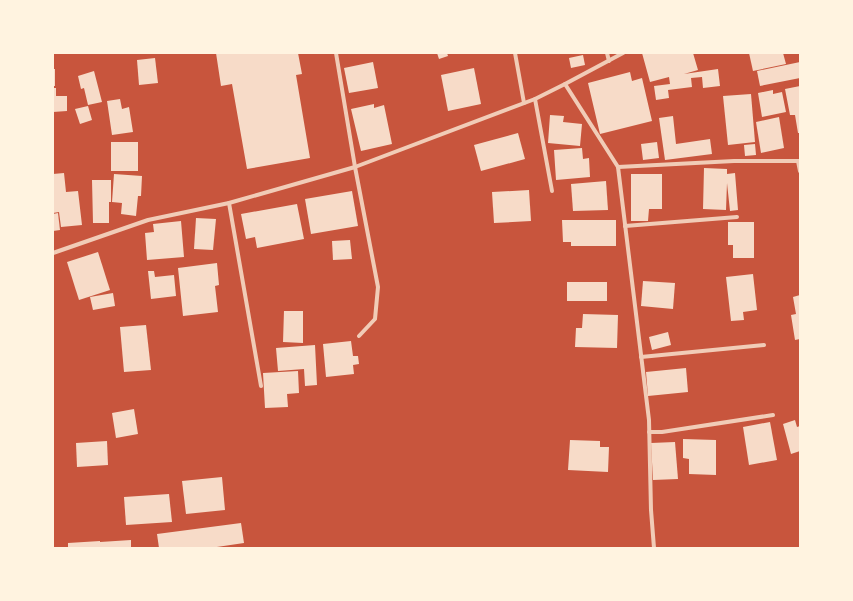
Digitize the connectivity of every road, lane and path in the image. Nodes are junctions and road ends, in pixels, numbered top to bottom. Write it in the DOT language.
graph roads {
  1 [pos="336,53"];
  2 [pos="515,53"];
  3 [pos="607,53"];
  4 [pos="623,53"];
  5 [pos="609,61"];
  6 [pos="565,84"];
  7 [pos="535,99"];
  8 [pos="524,103"];
  9 [pos="799,161"];
  10 [pos="355,167"];
  11 [pos="618,167"];
  12 [pos="800,171"];
  13 [pos="552,191"];
  14 [pos="230,203"];
  15 [pos="737,217"];
  16 [pos="625,226"];
  17 [pos="53,253"];
  18 [pos="359,336"];
  19 [pos="764,345"];
  20 [pos="641,357"];
  21 [pos="262,386"];
  22 [pos="773,415"];
  23 [pos="649,432"];
  24 [pos="654,548"];
  1 -- 10 [label="street"];
  2 -- 8 [label="street"];
  3 -- 5 [label="street"];
  4 -- 5 [label="street"];
  5 -- 6 [label="street"];
  6 -- 7 [label="street"];
  6 -- 11 [label="street"];
  7 -- 8 [label="street"];
  7 -- 13 [label="street"];
  8 -- 10 [label="street"];
  9 -- 11 [label="street"];
  9 -- 12 [label="street"];
  10 -- 14 [label="street"];
  10 -- 18 [label="street"];
  11 -- 16 [label="street"];
  14 -- 17 [label="street"];
  14 -- 21 [label="street"];
  15 -- 16 [label="street"];
  16 -- 20 [label="street"];
  19 -- 20 [label="street"];
  20 -- 23 [label="street"];
  22 -- 23 [label="street"];
  23 -- 24 [label="street"];
}
